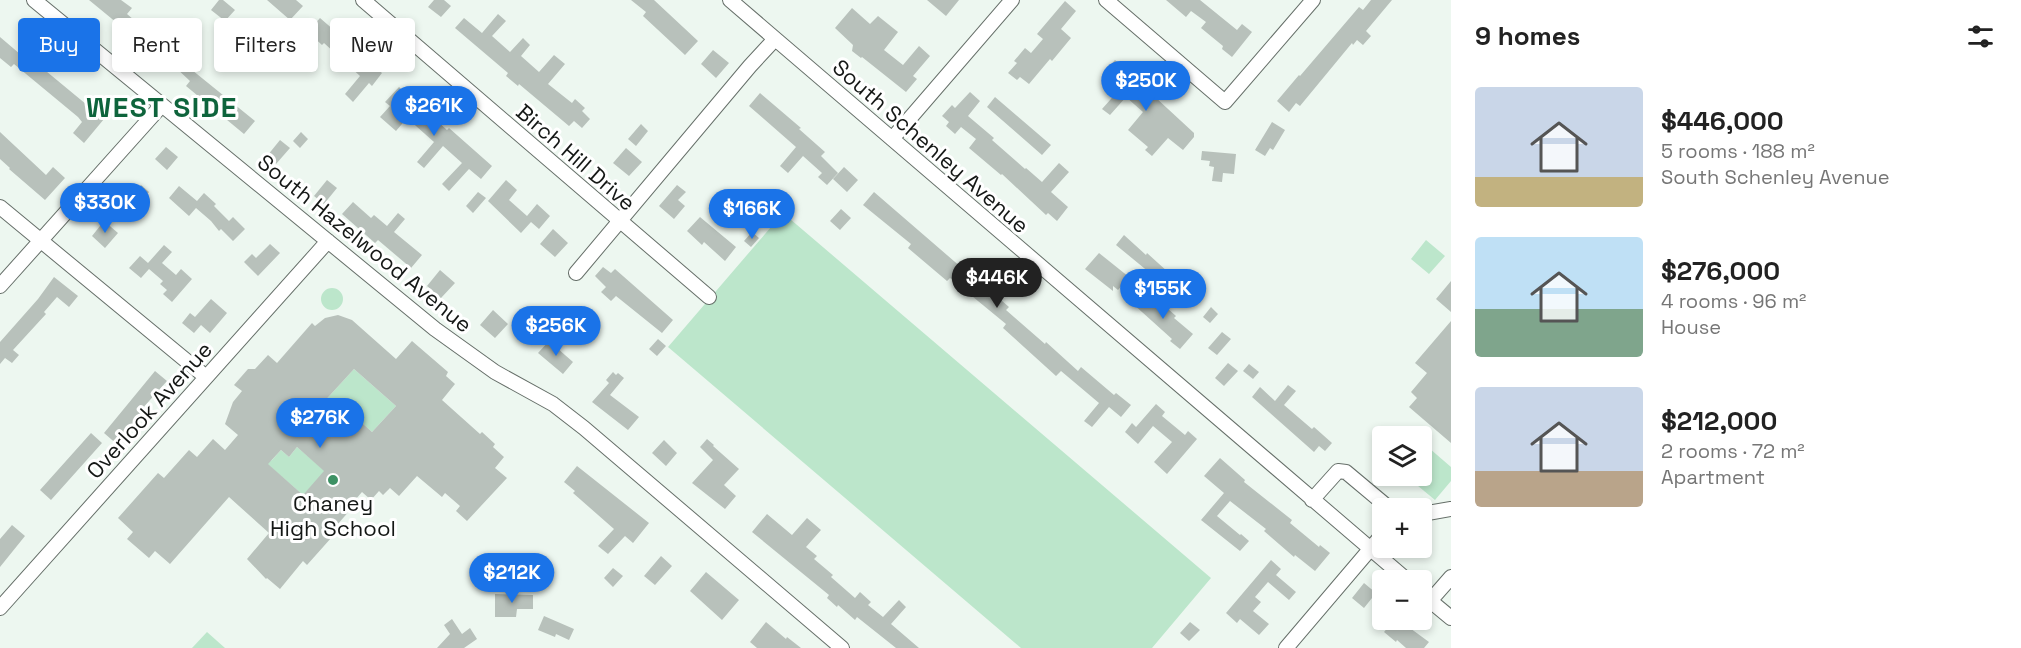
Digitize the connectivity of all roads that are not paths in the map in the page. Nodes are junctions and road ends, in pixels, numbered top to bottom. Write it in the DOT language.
graph roads {
  1 [pos="34,0"];
  2 [pos="363,0"];
  3 [pos="730,0"];
  4 [pos="1012,0"];
  5 [pos="1106,0"];
  6 [pos="1313,0"];
  7 [pos="775,39"];
  8 [pos="162,105"];
  9 [pos="892,139"];
  10 [pos="0,207"];
  11 [pos="619,221"];
  12 [pos="41,241"];
  13 [pos="328,241"];
  14 [pos="576,273"];
  15 [pos="0,286"];
  16 [pos="709,297"];
  17 [pos="206,377"];
  18 [pos="1377,498"];
  19 [pos="1312,500"];
  20 [pos="1451,509"];
  21 [pos="1432,512"];
  22 [pos="1372,547"];
  23 [pos="1370,549"];
  24 [pos="1395,570"];
  25 [pos="1451,577"];
  26 [pos="1432,592"];
  27 [pos="1432,602"];
  28 [pos="0,608"];
  29 [pos="1451,618"];
  30 [pos="842,648"];
  31 [pos="1286,648"];
  1 -- 8 [label="street, South Hazelwood Avenue"];
  2 -- 11 [label="street, Birch Hill Drive"];
  3 -- 7 [label="street, South Schenley Avenue"];
  4 -- 9 [label="street"];
  5 -- 6 [label="street"];
  7 -- 9 [label="street, South Schenley Avenue"];
  7 -- 11 [label="street"];
  8 -- 12 [label="street"];
  8 -- 13 [label="street, South Hazelwood Avenue"];
  9 -- 19 [label="street, South Schenley Avenue"];
  10 -- 12 [label="street"];
  11 -- 14 [label="street"];
  11 -- 16 [label="street, Birch Hill Drive"];
  12 -- 15 [label="street"];
  12 -- 17 [label="street"];
  13 -- 17 [label="street, Overlook Avenue"];
  13 -- 30 [label="street, South Hazelwood Avenue"];
  17 -- 28 [label="street, Overlook Avenue"];
  18 -- 19 [label="street"];
  19 -- 23 [label="street, South Schenley Avenue"];
  20 -- 21 [label="street"];
  22 -- 23 [label="street"];
  23 -- 24 [label="street, South Schenley Avenue"];
  23 -- 31 [label="street"];
  25 -- 26 [label="street"];
  27 -- 29 [label="street"];
}
